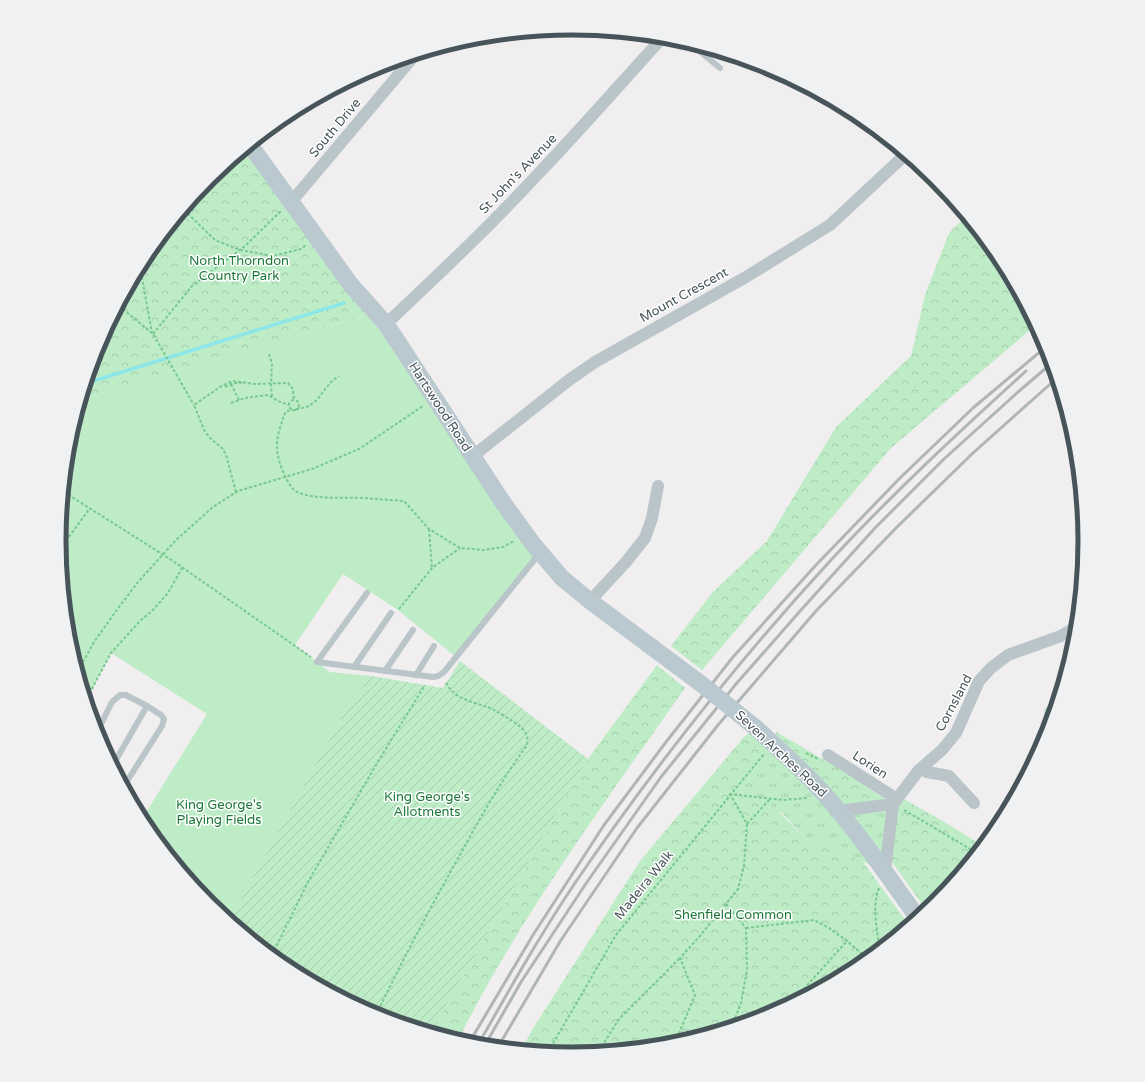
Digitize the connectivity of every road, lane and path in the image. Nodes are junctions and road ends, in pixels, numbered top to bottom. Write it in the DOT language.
graph roads {
  1 [pos="658,43"];
  2 [pos="700,51"];
  3 [pos="409,63"];
  4 [pos="720,68"];
  5 [pos="253,149"];
  6 [pos="902,158"];
  7 [pos="292,201"];
  8 [pos="187,213"];
  9 [pos="310,241"];
  10 [pos="240,250"];
  11 [pos="142,276"];
  12 [pos="123,309"];
  13 [pos="386,324"];
  14 [pos="153,334"];
  15 [pos="269,354"];
  16 [pos="339,376"];
  17 [pos="245,382"];
  18 [pos="231,384"];
  19 [pos="271,384"];
  20 [pos="225,387"];
  21 [pos="272,397"];
  22 [pos="434,398"];
  23 [pos="239,400"];
  24 [pos="294,400"];
  25 [pos="231,403"];
  26 [pos="194,405"];
  27 [pos="289,405"];
  28 [pos="295,409"];
  29 [pos="473,456"];
  30 [pos="286,478"];
  31 [pos="658,486"];
  32 [pos="236,492"];
  33 [pos="69,495"];
  34 [pos="90,508"];
  35 [pos="429,529"];
  36 [pos="526,535"];
  37 [pos="66,541"];
  38 [pos="460,548"];
  39 [pos="540,553"];
  40 [pos="162,554"];
  41 [pos="182,568"];
  42 [pos="432,568"];
  43 [pos="366,593"];
  44 [pos="590,601"];
  45 [pos="398,610"];
  46 [pos="391,613"];
  47 [pos="413,630"];
  48 [pos="1071,630"];
  49 [pos="434,646"];
  50 [pos="653,648"];
  51 [pos="317,662"];
  52 [pos="82,664"];
  53 [pos="449,666"];
  54 [pos="354,667"];
  55 [pos="385,671"];
  56 [pos="416,675"];
  57 [pos="433,677"];
  58 [pos="90,693"];
  59 [pos="147,706"];
  60 [pos="101,724"];
  61 [pos="773,743"];
  62 [pos="828,755"];
  63 [pos="116,759"];
  64 [pos="919,770"];
  65 [pos="127,781"];
  66 [pos="730,794"];
  67 [pos="827,797"];
  68 [pos="771,798"];
  69 [pos="895,802"];
  70 [pos="974,803"];
  71 [pos="839,811"];
  72 [pos="747,824"];
  73 [pos="885,872"];
  74 [pos="726,904"];
  75 [pos="915,913"];
  76 [pos="746,928"];
  77 [pos="847,941"];
  78 [pos="879,944"];
  79 [pos="275,950"];
  80 [pos="863,955"];
  81 [pos="680,958"];
  82 [pos="801,992"];
  83 [pos="379,1008"];
  84 [pos="734,1020"];
  85 [pos="679,1035"];
  86 [pos="551,1046"];
  87 [pos="602,1046"];
  1 -- 13 [label="street, St John's Avenue"];
  2 -- 4 [label="lane"];
  3 -- 7 [label="street, South Drive"];
  5 -- 7 [label="street, Hartswood Road"];
  6 -- 29 [label="street, Mount Crescent"];
  7 -- 10 [label="path"];
  7 -- 13 [label="street, Hartswood Road"];
  8 -- 10 [label="path"];
  9 -- 10 [label="path"];
  10 -- 14 [label="path"];
  11 -- 14 [label="path"];
  12 -- 14 [label="path"];
  13 -- 22 [label="street, Hartswood Road"];
  14 -- 26 [label="path"];
  15 -- 19 [label="path"];
  16 -- 28 [label="path"];
  17 -- 18 [label="path"];
  17 -- 19 [label="path"];
  17 -- 26 [label="path"];
  18 -- 20 [label="path"];
  18 -- 23 [label="path"];
  19 -- 21 [label="path"];
  19 -- 24 [label="path"];
  21 -- 23 [label="path"];
  21 -- 27 [label="path"];
  22 -- 29 [label="street, Hartswood Road"];
  22 -- 30 [label="path"];
  23 -- 25 [label="path"];
  24 -- 27 [label="path"];
  24 -- 28 [label="path"];
  26 -- 32 [label="path"];
  27 -- 28 [label="path"];
  28 -- 30 [label="path"];
  29 -- 36 [label="street, Hartswood Road"];
  30 -- 32 [label="path"];
  30 -- 35 [label="path"];
  31 -- 44 [label="street"];
  32 -- 40 [label="path"];
  33 -- 34 [label="path"];
  34 -- 37 [label="path"];
  34 -- 40 [label="path"];
  35 -- 38 [label="path"];
  35 -- 42 [label="path"];
  36 -- 38 [label="path"];
  36 -- 39 [label="street, Hartswood Road"];
  38 -- 42 [label="path"];
  39 -- 44 [label="street, Hartswood Road"];
  39 -- 53 [label="lane"];
  40 -- 41 [label="path"];
  40 -- 52 [label="path"];
  41 -- 51 [label="path"];
  41 -- 58 [label="path"];
  42 -- 45 [label="path"];
  43 -- 51 [label="lane"];
  44 -- 50 [label="street, Hartswood Road"];
  46 -- 54 [label="lane"];
  47 -- 55 [label="lane"];
  48 -- 64 [label="street, Cornsland"];
  49 -- 56 [label="lane"];
  50 -- 61 [label="street, Seven Arches Road, bridge"];
  51 -- 54 [label="lane"];
  53 -- 57 [label="lane"];
  53 -- 83 [label="path"];
  54 -- 55 [label="lane"];
  55 -- 56 [label="lane"];
  56 -- 57 [label="lane"];
  57 -- 79 [label="path"];
  59 -- 60 [label="lane"];
  59 -- 63 [label="lane"];
  59 -- 65 [label="lane"];
  61 -- 66 [label="path, Madeira Walk"];
  61 -- 67 [label="street, Seven Arches Road"];
  62 -- 69 [label="street, Lorien"];
  64 -- 69 [label="street, Cornsland"];
  64 -- 70 [label="street"];
  66 -- 68 [label="path"];
  66 -- 72 [label="path"];
  66 -- 86 [label="path, Madeira Walk"];
  67 -- 68 [label="path"];
  67 -- 71 [label="street, Seven Arches Road"];
  68 -- 72 [label="path"];
  69 -- 71 [label="street"];
  69 -- 73 [label="street"];
  71 -- 73 [label="street, Seven Arches Road"];
  72 -- 74 [label="path"];
  73 -- 75 [label="street, Seven Arches Road"];
  73 -- 78 [label="path"];
  74 -- 76 [label="path"];
  74 -- 81 [label="path"];
  76 -- 77 [label="path"];
  76 -- 84 [label="path"];
  77 -- 80 [label="path"];
  77 -- 82 [label="path"];
  81 -- 85 [label="path"];
  81 -- 87 [label="path"];
}
